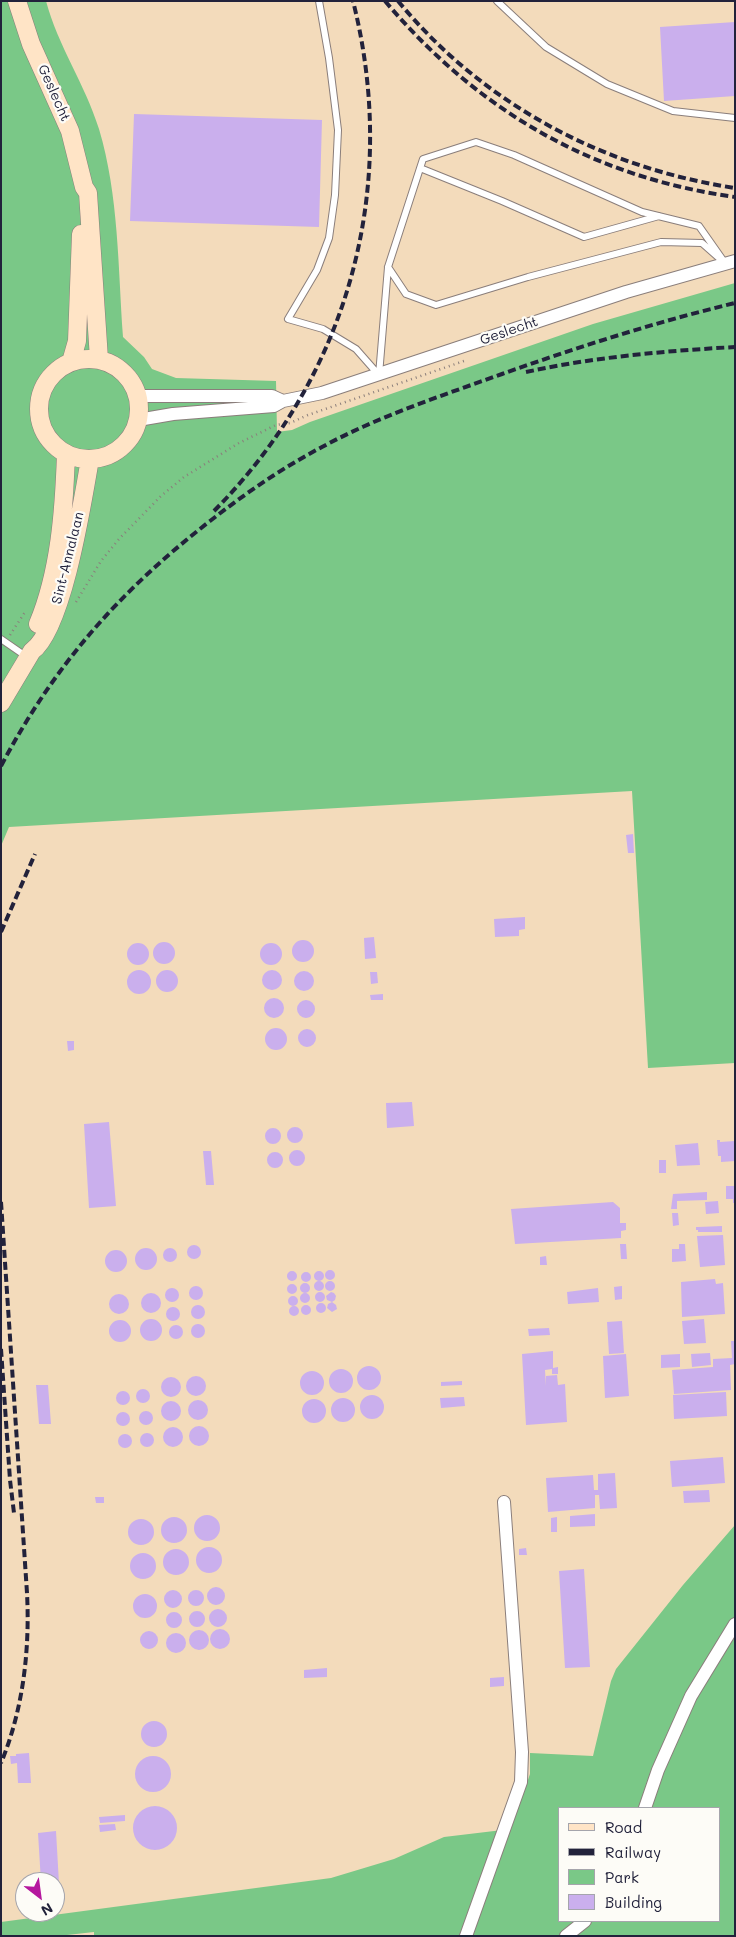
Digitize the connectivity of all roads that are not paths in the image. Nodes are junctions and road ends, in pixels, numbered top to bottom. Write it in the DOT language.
graph roads {
  1 [pos="17,1"];
  2 [pos="319,1"];
  3 [pos="498,1"];
  4 [pos="735,118"];
  5 [pos="420,168"];
  6 [pos="84,187"];
  7 [pos="660,216"];
  8 [pos="730,262"];
  9 [pos="388,267"];
  10 [pos="99,359"];
  11 [pos="71,362"];
  12 [pos="379,375"];
  13 [pos="138,396"];
  14 [pos="283,401"];
  15 [pos="138,420"];
  16 [pos="66,454"];
  17 [pos="90,459"];
  18 [pos="1,639"];
  19 [pos="30,654"];
  20 [pos="1,702"];
  21 [pos="504,1502"];
  22 [pos="735,1624"];
  23 [pos="645,1807"];
  24 [pos="584,1922"];
  25 [pos="466,1936"];
  26 [pos="566,1936"];
  1 -- 6 [label="street, Geslecht"];
  2 -- 12 [label="lane"];
  3 -- 4 [label="lane"];
  5 -- 7 [label="lane"];
  5 -- 7 [label="lane"];
  5 -- 9 [label="lane"];
  6 -- 10 [label="street, Geslecht"];
  6 -- 11 [label="street, Geslecht"];
  7 -- 8 [label="lane"];
  8 -- 9 [label="lane"];
  8 -- 12 [label="street, Geslecht"];
  9 -- 12 [label="lane"];
  10 -- 11 [label="street"];
  10 -- 13 [label="street"];
  11 -- 16 [label="street"];
  12 -- 14 [label="street, Geslecht"];
  13 -- 14 [label="street, Geslecht"];
  13 -- 15 [label="street"];
  14 -- 15 [label="street, Geslecht"];
  15 -- 17 [label="street"];
  16 -- 17 [label="street"];
  16 -- 19 [label="street, Sint-Annalaan"];
  17 -- 19 [label="street, Sint-Annalaan"];
  18 -- 19 [label="lane"];
  19 -- 20 [label="street, Sint-Annalaan"];
  21 -- 25 [label="street"];
  22 -- 23 [label="street"];
  24 -- 26 [label="street"];
}
